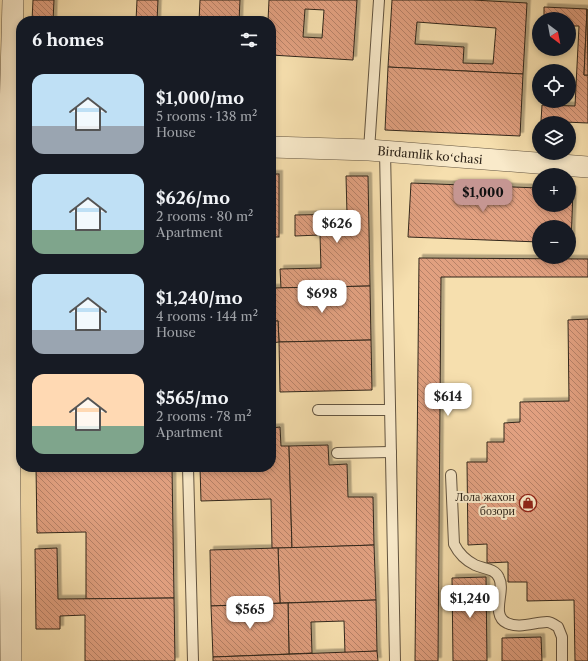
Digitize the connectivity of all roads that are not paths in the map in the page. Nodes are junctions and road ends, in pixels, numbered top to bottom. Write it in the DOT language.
graph roads {
  1 [pos="13,0"];
  2 [pos="379,0"];
  3 [pos="276,147"];
  4 [pos="377,150"];
  5 [pos="588,167"];
  6 [pos="10,189"];
  7 [pos="318,410"];
  8 [pos="390,410"];
  9 [pos="391,452"];
  10 [pos="336,453"];
  11 [pos="188,472"];
  12 [pos="451,475"];
  13 [pos="5,608"];
  14 [pos="11,661"];
  15 [pos="193,661"];
  16 [pos="396,661"];
  17 [pos="562,661"];
  1 -- 6 [label="street"];
  2 -- 4 [label="lane"];
  3 -- 4 [label="street, Birdamlik koʻchasi"];
  4 -- 5 [label="street, Birdamlik koʻchasi"];
  4 -- 8 [label="lane"];
  6 -- 13 [label="street"];
  7 -- 8 [label="lane"];
  8 -- 9 [label="lane"];
  9 -- 10 [label="lane"];
  9 -- 16 [label="lane"];
  11 -- 15 [label="lane"];
  12 -- 17 [label="lane"];
  13 -- 14 [label="street"];
}
